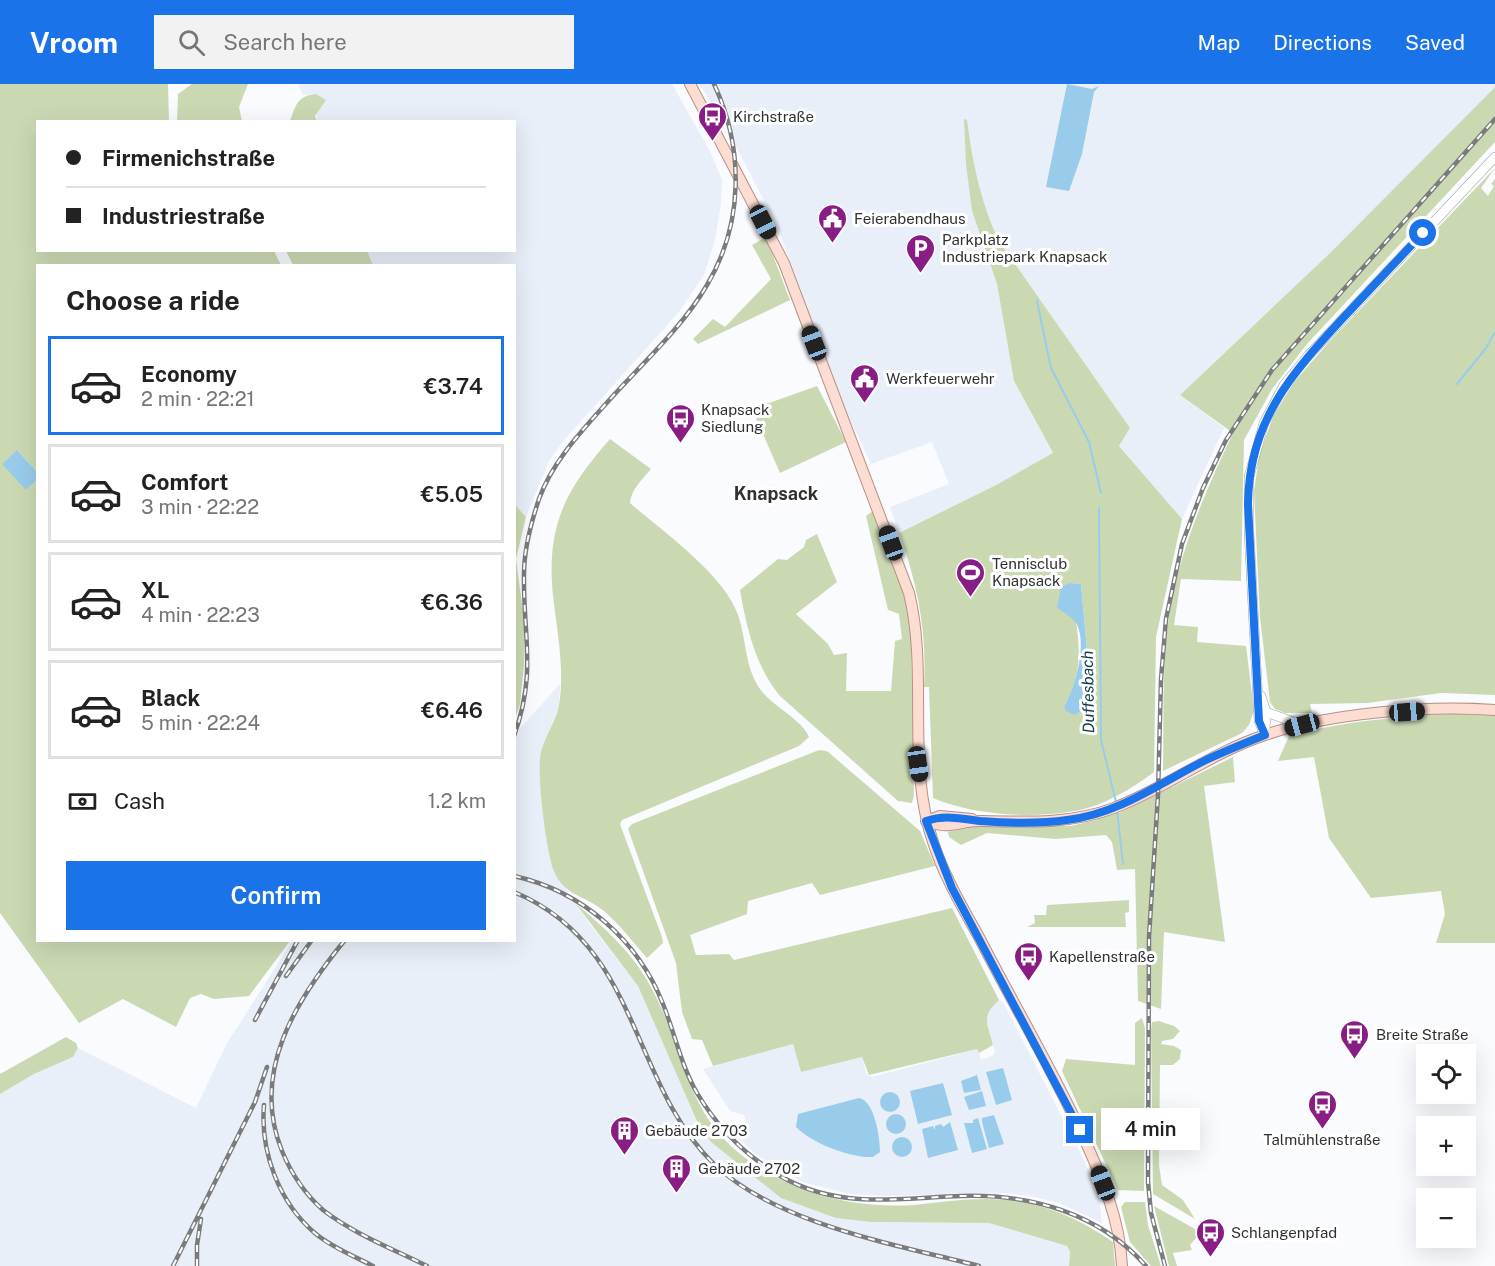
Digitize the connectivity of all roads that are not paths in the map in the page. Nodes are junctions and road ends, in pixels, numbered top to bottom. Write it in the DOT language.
graph roads {
  1 [pos="690,84"];
  2 [pos="1495,158"];
  3 [pos="1257,684"];
  4 [pos="1495,710"];
  5 [pos="1266,712"];
  6 [pos="1302,725"];
  7 [pos="1265,735"];
  8 [pos="926,821"];
  9 [pos="1122,1266"];
  1 -- 8 [label="main road"];
  2 -- 3 [label="street"];
  3 -- 5 [label="street"];
  3 -- 7 [label="street"];
  4 -- 6 [label="main road"];
  5 -- 6 [label="street"];
  5 -- 7 [label="street"];
  6 -- 7 [label="main road"];
  7 -- 8 [label="main road"];
  8 -- 9 [label="main road"];
}
